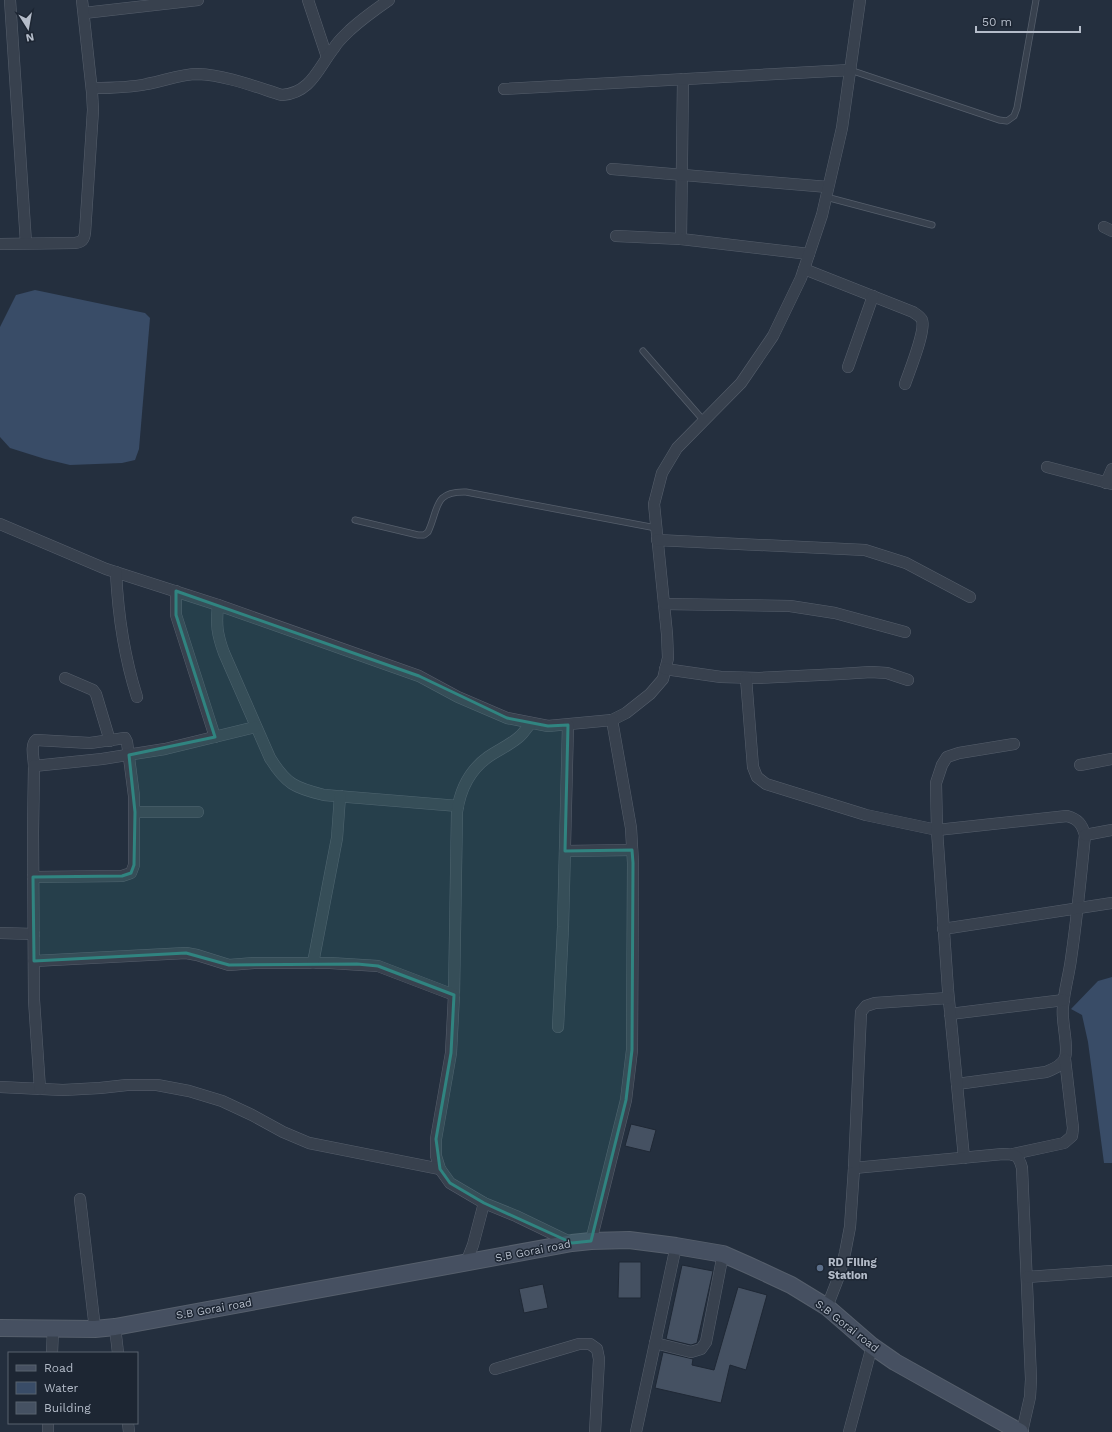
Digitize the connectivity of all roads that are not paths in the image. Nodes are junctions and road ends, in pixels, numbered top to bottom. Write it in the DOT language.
graph roads {
  1 [pos="10,0"];
  2 [pos="82,0"];
  3 [pos="198,0"];
  4 [pos="308,0"];
  5 [pos="860,0"];
  6 [pos="1036,0"];
  7 [pos="385,1"];
  8 [pos="84,13"];
  9 [pos="328,57"];
  10 [pos="850,70"];
  11 [pos="683,79"];
  12 [pos="92,88"];
  13 [pos="504,89"];
  14 [pos="612,169"];
  15 [pos="682,174"];
  16 [pos="827,192"];
  17 [pos="932,225"];
  18 [pos="616,236"];
  19 [pos="681,240"];
  20 [pos="26,243"];
  21 [pos="0,244"];
  22 [pos="809,254"];
  23 [pos="804,269"];
  24 [pos="873,296"];
  25 [pos="643,351"];
  26 [pos="848,366"];
  27 [pos="905,384"];
  28 [pos="704,421"];
  29 [pos="1047,467"];
  30 [pos="1112,469"];
  31 [pos="1109,484"];
  32 [pos="355,520"];
  33 [pos="0,524"];
  34 [pos="656,528"];
  35 [pos="657,540"];
  36 [pos="116,572"];
  37 [pos="176,591"];
  38 [pos="970,597"];
  39 [pos="664,604"];
  40 [pos="218,605"];
  41 [pos="905,632"];
  42 [pos="665,669"];
  43 [pos="64,678"];
  44 [pos="746,678"];
  45 [pos="908,680"];
  46 [pos="137,697"];
  47 [pos="612,720"];
  48 [pos="531,722"];
  49 [pos="568,724"];
  50 [pos="255,727"];
  51 [pos="215,737"];
  52 [pos="110,741"];
  53 [pos="1014,744"];
  54 [pos="129,755"];
  55 [pos="1112,760"];
  56 [pos="1080,765"];
  57 [pos="34,766"];
  58 [pos="340,796"];
  59 [pos="458,806"];
  60 [pos="135,812"];
  61 [pos="198,812"];
  62 [pos="937,830"];
  63 [pos="1112,830"];
  64 [pos="1085,836"];
  65 [pos="632,850"];
  66 [pos="565,851"];
  67 [pos="33,877"];
  68 [pos="1112,903"];
  69 [pos="1078,908"];
  70 [pos="943,928"];
  71 [pos="0,933"];
  72 [pos="34,934"];
  73 [pos="34,961"];
  74 [pos="313,963"];
  75 [pos="454,995"];
  76 [pos="948,998"];
  77 [pos="1064,1000"];
  78 [pos="950,1014"];
  79 [pos="558,1027"];
  80 [pos="1065,1059"];
  81 [pos="957,1084"];
  82 [pos="0,1088"];
  83 [pos="40,1089"];
  84 [pos="1012,1154"];
  85 [pos="964,1158"];
  86 [pos="854,1168"];
  87 [pos="440,1169"];
  88 [pos="80,1199"];
  89 [pos="484,1203"];
  90 [pos="591,1241"];
  91 [pos="572,1243"];
  92 [pos="676,1246"];
  93 [pos="723,1254"];
  94 [pos="466,1263"];
  95 [pos="1112,1271"];
  96 [pos="1027,1277"];
  97 [pos="827,1307"];
  98 [pos="115,1327"];
  99 [pos="0,1328"];
  100 [pos="53,1329"];
  101 [pos="95,1329"];
  102 [pos="655,1344"];
  103 [pos="872,1346"];
  104 [pos="52,1352"];
  105 [pos="118,1352"];
  106 [pos="495,1369"];
  107 [pos="595,1432"];
  108 [pos="636,1432"];
  109 [pos="849,1432"];
  110 [pos="1021,1432"];
  1 -- 20 [label="street"];
  2 -- 8 [label="street"];
  3 -- 8 [label="street"];
  4 -- 9 [label="street"];
  5 -- 10 [label="street"];
  6 -- 10 [label="lane"];
  7 -- 9 [label="street"];
  8 -- 12 [label="street"];
  9 -- 12 [label="street"];
  10 -- 11 [label="street"];
  10 -- 16 [label="street"];
  11 -- 13 [label="street"];
  11 -- 15 [label="street"];
  12 -- 20 [label="street"];
  14 -- 15 [label="street"];
  15 -- 16 [label="street"];
  15 -- 19 [label="street"];
  16 -- 17 [label="lane"];
  16 -- 22 [label="street"];
  18 -- 19 [label="street"];
  19 -- 22 [label="street"];
  20 -- 21 [label="street"];
  22 -- 23 [label="street"];
  23 -- 24 [label="street"];
  23 -- 28 [label="street"];
  24 -- 26 [label="street"];
  24 -- 27 [label="street"];
  25 -- 28 [label="lane"];
  28 -- 34 [label="street"];
  29 -- 31 [label="street"];
  30 -- 31 [label="street"];
  32 -- 34 [label="lane"];
  33 -- 36 [label="street"];
  34 -- 35 [label="street"];
  35 -- 38 [label="street"];
  35 -- 39 [label="street"];
  36 -- 37 [label="street"];
  36 -- 46 [label="street"];
  37 -- 40 [label="street"];
  37 -- 51 [label="street"];
  39 -- 41 [label="street"];
  39 -- 42 [label="street"];
  40 -- 48 [label="street"];
  40 -- 50 [label="street"];
  42 -- 44 [label="street"];
  42 -- 47 [label="street"];
  43 -- 52 [label="street"];
  44 -- 45 [label="street"];
  44 -- 62 [label="street"];
  47 -- 49 [label="street"];
  47 -- 65 [label="street"];
  48 -- 49 [label="street"];
  48 -- 59 [label="street"];
  49 -- 66 [label="street"];
  50 -- 51 [label="street"];
  50 -- 58 [label="street"];
  51 -- 54 [label="street"];
  52 -- 54 [label="street"];
  52 -- 57 [label="street"];
  53 -- 62 [label="street"];
  54 -- 57 [label="street"];
  54 -- 60 [label="street"];
  55 -- 56 [label="street"];
  57 -- 67 [label="street"];
  58 -- 59 [label="street"];
  58 -- 74 [label="street"];
  59 -- 75 [label="street"];
  60 -- 61 [label="street"];
  60 -- 67 [label="street"];
  62 -- 64 [label="street"];
  62 -- 70 [label="street"];
  63 -- 64 [label="street"];
  64 -- 69 [label="street"];
  65 -- 66 [label="street"];
  65 -- 90 [label="street"];
  66 -- 79 [label="street"];
  67 -- 72 [label="street"];
  68 -- 69 [label="street"];
  69 -- 70 [label="street"];
  69 -- 77 [label="street"];
  70 -- 76 [label="street"];
  71 -- 72 [label="street"];
  72 -- 73 [label="street"];
  73 -- 74 [label="street"];
  73 -- 83 [label="street"];
  74 -- 75 [label="street"];
  75 -- 87 [label="street"];
  76 -- 78 [label="street"];
  76 -- 86 [label="street"];
  77 -- 78 [label="street"];
  77 -- 80 [label="street"];
  78 -- 81 [label="street"];
  80 -- 81 [label="street"];
  80 -- 84 [label="street"];
  81 -- 85 [label="street"];
  82 -- 83 [label="street"];
  83 -- 87 [label="street"];
  84 -- 85 [label="street"];
  84 -- 96 [label="street"];
  85 -- 86 [label="street"];
  86 -- 97 [label="street"];
  87 -- 89 [label="street"];
  88 -- 101 [label="street"];
  89 -- 91 [label="street"];
  89 -- 94 [label="street"];
  90 -- 91 [label="street, S.B Gorai road"];
  90 -- 92 [label="street, S.B Gorai road"];
  91 -- 94 [label="street, S.B Gorai road"];
  92 -- 93 [label="street, S.B Gorai road"];
  92 -- 102 [label="street"];
  93 -- 97 [label="street, S.B Gorai road"];
  93 -- 102 [label="street"];
  94 -- 98 [label="street, S.B Gorai road"];
  95 -- 96 [label="street"];
  96 -- 110 [label="street"];
  97 -- 103 [label="street, S.B Gorai road"];
  98 -- 101 [label="street, S.B Gorai road"];
  98 -- 105 [label="street"];
  99 -- 100 [label="street, S.B Gorai road"];
  100 -- 101 [label="street, S.B Gorai road"];
  100 -- 104 [label="street"];
  102 -- 108 [label="street"];
  103 -- 109 [label="street"];
  103 -- 110 [label="street, S.B Gorai road"];
  106 -- 107 [label="street"];
}
